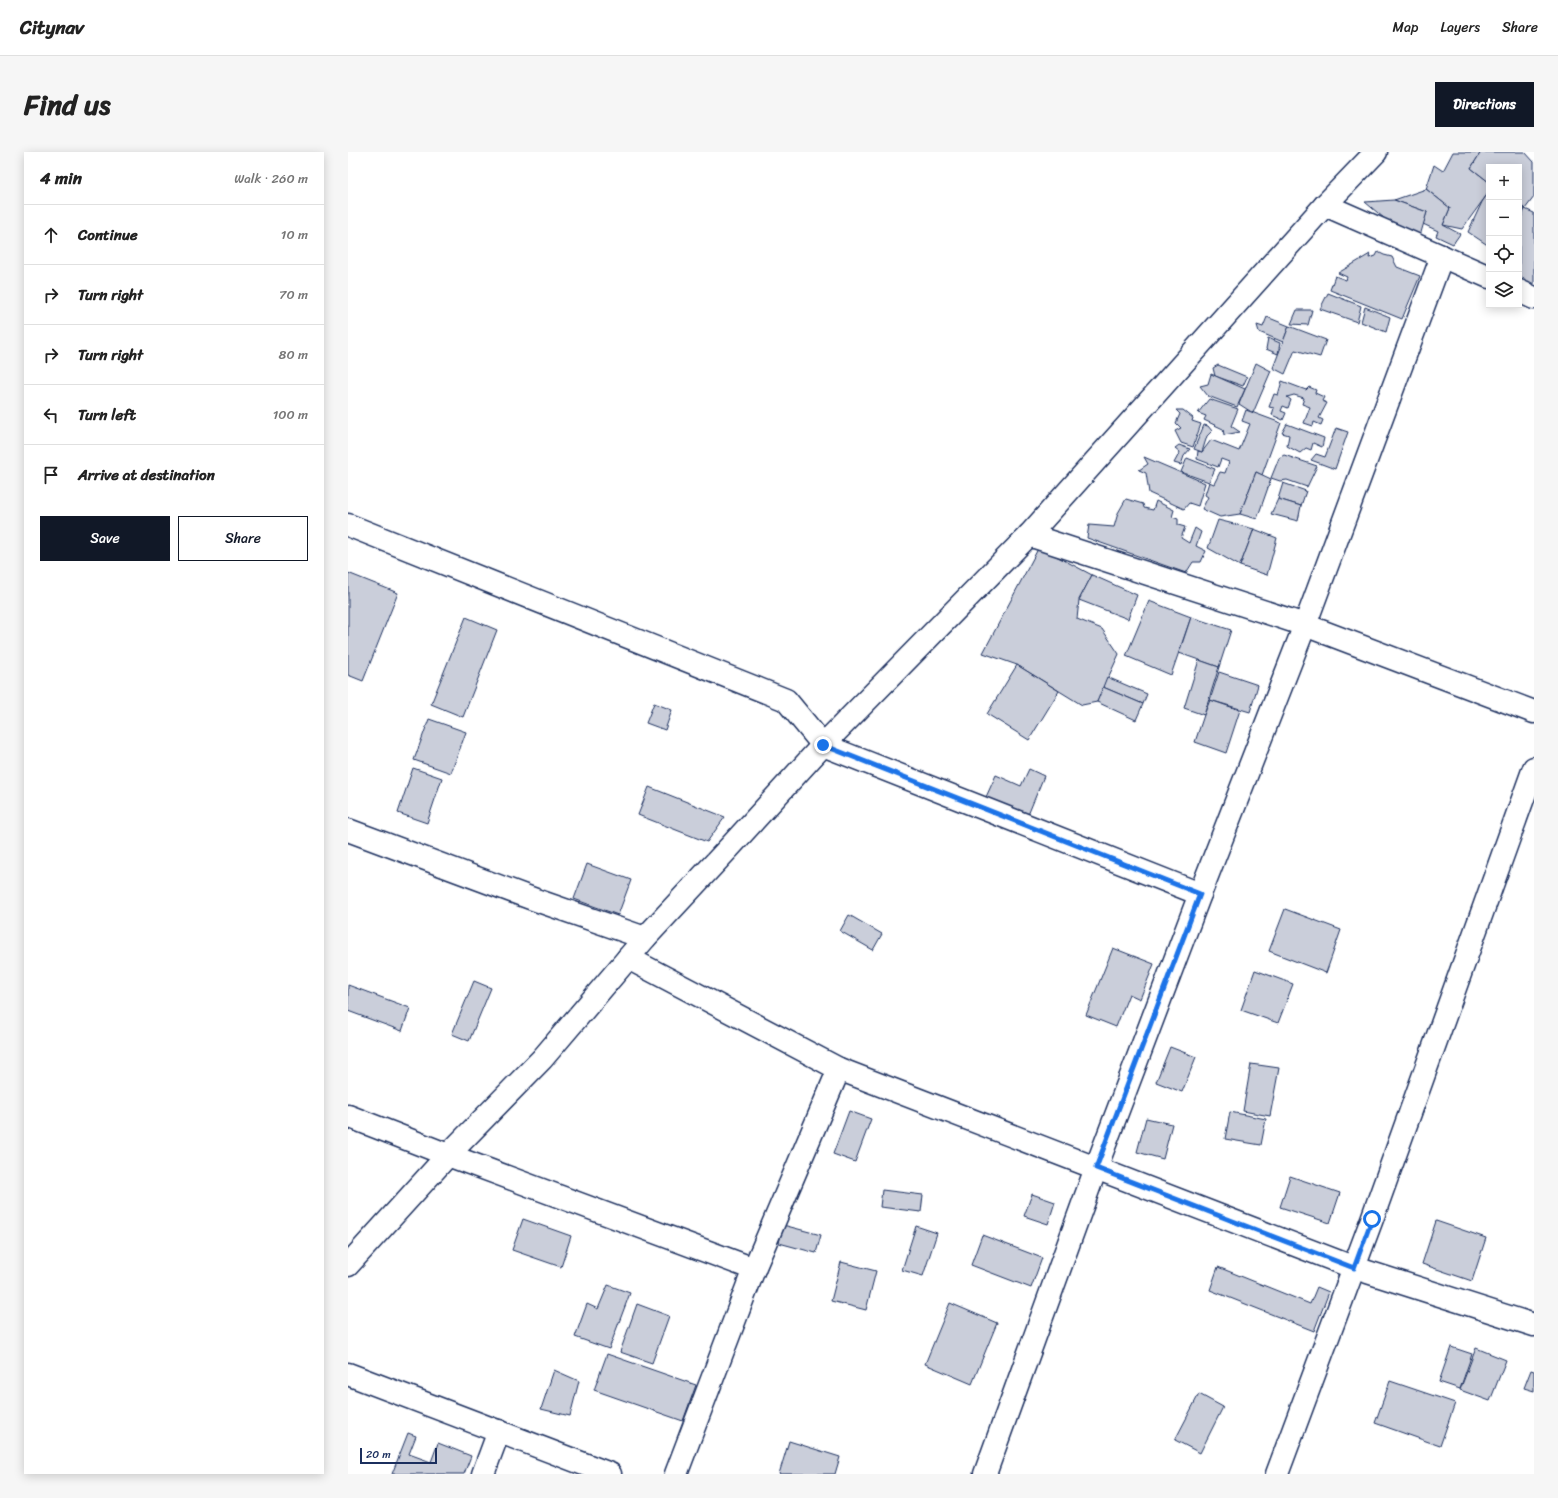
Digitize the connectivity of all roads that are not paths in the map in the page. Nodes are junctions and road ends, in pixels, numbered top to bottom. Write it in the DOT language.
graph roads {
  1 [pos="1376,152"];
  2 [pos="1325,205"];
  3 [pos="1442,256"];
  4 [pos="1486,276"];
  5 [pos="1522,292"];
  6 [pos="1534,298"];
  7 [pos="348,525"];
  8 [pos="1029,535"];
  9 [pos="1305,625"];
  10 [pos="1534,712"];
  11 [pos="823,745"];
  12 [pos="1534,768"];
  13 [pos="348,830"];
  14 [pos="1200,894"];
  15 [pos="645,938"];
  16 [pos="628,958"];
  17 [pos="839,1068"];
  18 [pos="348,1116"];
  19 [pos="448,1155"];
  20 [pos="1096,1168"];
  21 [pos="348,1265"];
  22 [pos="1354,1268"];
  23 [pos="754,1269"];
  24 [pos="1534,1325"];
  25 [pos="348,1374"];
  26 [pos="499,1431"];
  27 [pos="483,1474"];
  28 [pos="610,1474"];
  29 [pos="676,1474"];
  30 [pos="985,1474"];
  31 [pos="1277,1474"];
  1 -- 2 [label="street"];
  2 -- 3 [label="street"];
  2 -- 8 [label="street"];
  3 -- 4 [label="street"];
  3 -- 9 [label="street"];
  5 -- 6 [label="street"];
  7 -- 11 [label="street"];
  8 -- 9 [label="street"];
  8 -- 11 [label="street"];
  9 -- 10 [label="street"];
  9 -- 14 [label="street"];
  11 -- 14 [label="street"];
  11 -- 15 [label="street"];
  12 -- 22 [label="street"];
  13 -- 15 [label="street"];
  14 -- 20 [label="street"];
  15 -- 16 [label="street"];
  16 -- 17 [label="street"];
  16 -- 19 [label="street"];
  17 -- 20 [label="street"];
  17 -- 23 [label="street"];
  18 -- 19 [label="street"];
  19 -- 21 [label="street"];
  19 -- 23 [label="street"];
  20 -- 22 [label="street"];
  20 -- 30 [label="street"];
  22 -- 24 [label="street"];
  22 -- 31 [label="street"];
  23 -- 29 [label="street"];
  25 -- 26 [label="street"];
  26 -- 27 [label="street"];
  26 -- 28 [label="street"];
}
